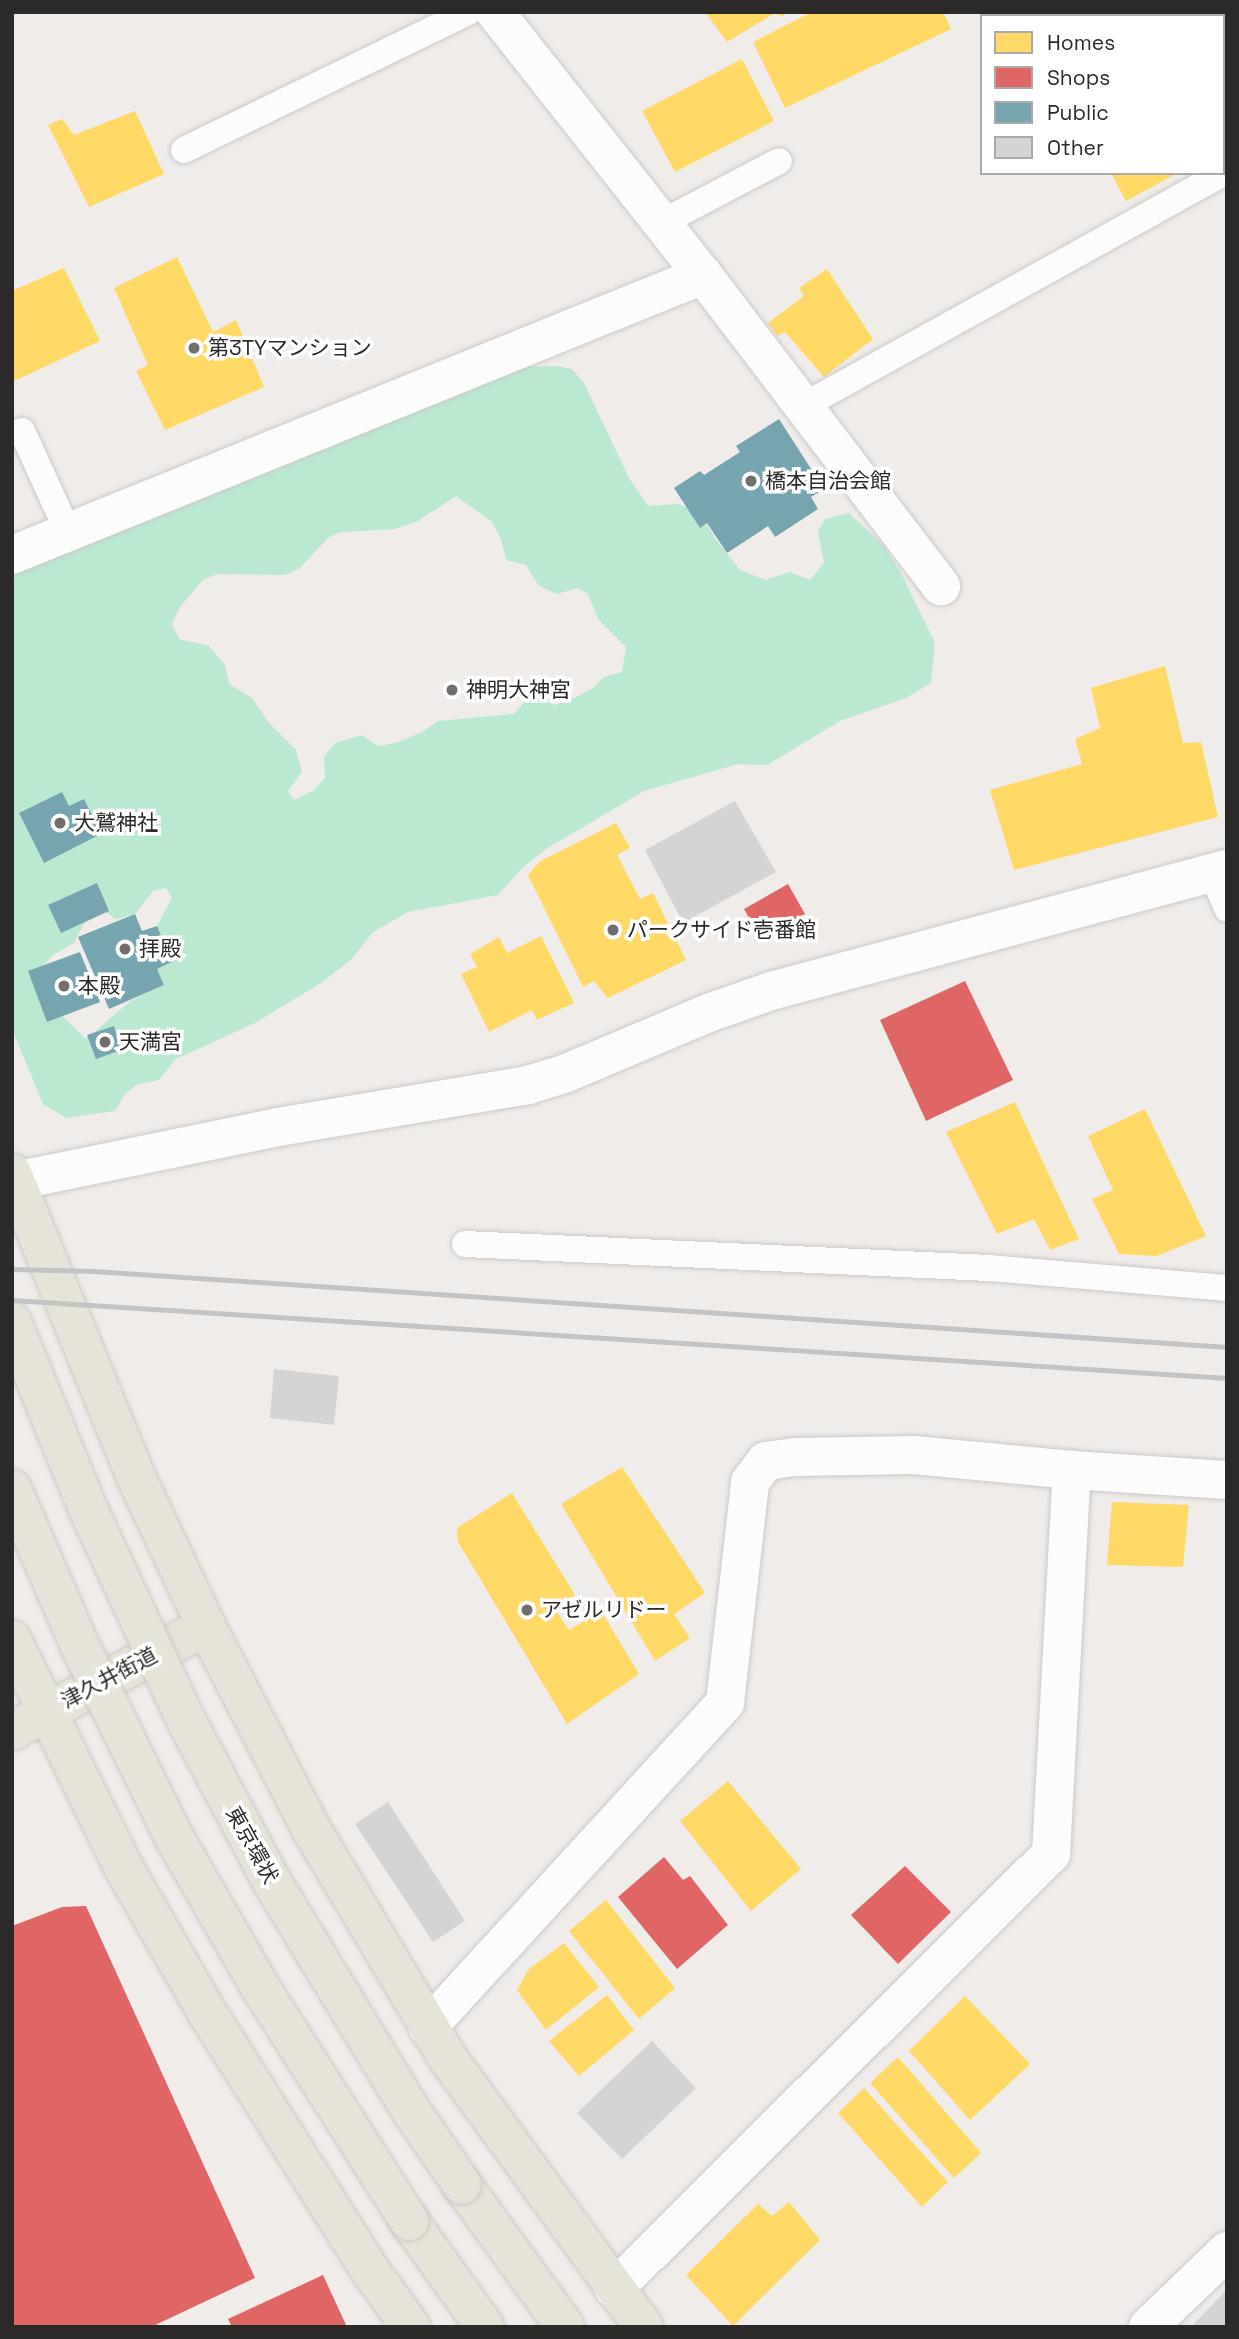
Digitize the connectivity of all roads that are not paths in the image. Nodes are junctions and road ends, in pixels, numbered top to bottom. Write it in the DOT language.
graph roads {
  1 [pos="468,12"];
  2 [pos="495,12"];
  3 [pos="184,150"];
  4 [pos="779,161"];
  5 [pos="1220,175"];
  6 [pos="661,223"];
  7 [pos="703,275"];
  8 [pos="803,406"];
  9 [pos="22,431"];
  10 [pos="68,532"];
  11 [pos="12,555"];
  12 [pos="942,586"];
  13 [pos="1219,871"];
  14 [pos="1227,909"];
  15 [pos="14,1177"];
  16 [pos="464,1244"];
  17 [pos="1227,1288"];
  18 [pos="12,1322"];
  19 [pos="1072,1471"];
  20 [pos="1227,1480"];
  21 [pos="12,1489"];
  22 [pos="206,1626"];
  23 [pos="12,1640"];
  24 [pos="45,1712"];
  25 [pos="12,1731"];
  26 [pos="428,2027"];
  27 [pos="1227,2251"];
  28 [pos="614,2290"];
  29 [pos="1154,2325"];
  30 [pos="411,2327"];
  31 [pos="485,2327"];
  32 [pos="565,2327"];
  33 [pos="644,2327"];
  1 -- 3 [label="lane"];
  2 -- 6 [label="street"];
  4 -- 6 [label="lane"];
  5 -- 8 [label="lane"];
  6 -- 7 [label="street"];
  7 -- 8 [label="street"];
  7 -- 10 [label="street"];
  8 -- 12 [label="street"];
  9 -- 10 [label="lane"];
  10 -- 11 [label="street"];
  13 -- 14 [label="lane"];
  13 -- 15 [label="street"];
  15 -- 22 [label="highway"];
  16 -- 17 [label="lane"];
  18 -- 32 [label="highway, 東京環状, bridge"];
  19 -- 20 [label="street"];
  19 -- 26 [label="street"];
  19 -- 28 [label="street"];
  21 -- 31 [label="highway, bridge"];
  22 -- 24 [label="highway, 津久井街道"];
  22 -- 26 [label="highway"];
  23 -- 24 [label="highway"];
  24 -- 25 [label="highway, 津久井街道"];
  24 -- 30 [label="highway"];
  26 -- 28 [label="highway"];
  27 -- 29 [label="street"];
  28 -- 33 [label="highway"];
}
